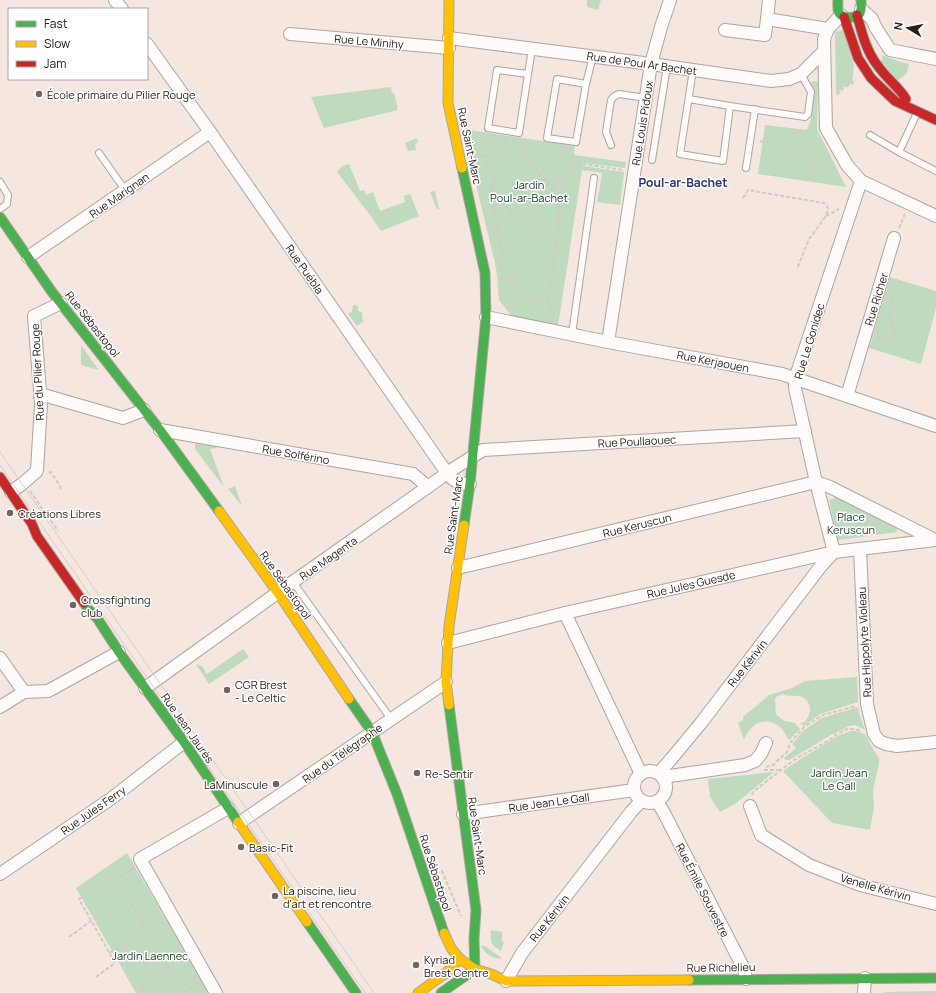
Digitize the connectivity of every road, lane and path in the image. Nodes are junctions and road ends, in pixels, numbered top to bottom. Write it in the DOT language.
graph roads {
  1 [pos="115,0"];
  2 [pos="449,0"];
  3 [pos="670,0"];
  4 [pos="769,0"];
  5 [pos="838,0"];
  6 [pos="121,8"];
  7 [pos="860,8"];
  8 [pos="842,16"];
  9 [pos="767,19"];
  10 [pos="828,29"];
  11 [pos="725,30"];
  12 [pos="290,34"];
  13 [pos="449,43"];
  14 [pos="148,45"];
  15 [pos="532,49"];
  16 [pos="824,51"];
  17 [pos="592,56"];
  18 [pos="936,59"];
  19 [pos="652,64"];
  20 [pos="667,66"];
  21 [pos="693,70"];
  22 [pos="528,74"];
  23 [pos="801,74"];
  24 [pos="586,84"];
  25 [pos="851,84"];
  26 [pos="837,96"];
  27 [pos="646,98"];
  28 [pos="689,99"];
  29 [pos="730,106"];
  30 [pos="755,110"];
  31 [pos="915,110"];
  32 [pos="936,120"];
  33 [pos="210,132"];
  34 [pos="870,135"];
  35 [pos="763,142"];
  36 [pos="611,145"];
  37 [pos="99,152"];
  38 [pos="473,152"];
  39 [pos="899,152"];
  40 [pos="483,157"];
  41 [pos="652,160"];
  42 [pos="847,165"];
  43 [pos="746,168"];
  44 [pos="936,171"];
  45 [pos="635,172"];
  46 [pos="594,178"];
  47 [pos="861,181"];
  48 [pos="0,182"];
  49 [pos="493,182"];
  50 [pos="552,189"];
  51 [pos="125,190"];
  52 [pos="743,198"];
  53 [pos="909,204"];
  54 [pos="844,207"];
  55 [pos="0,209"];
  56 [pos="512,214"];
  57 [pos="826,216"];
  58 [pos="936,216"];
  59 [pos="0,217"];
  60 [pos="560,218"];
  61 [pos="497,225"];
  62 [pos="487,232"];
  63 [pos="894,238"];
  64 [pos="28,257"];
  65 [pos="505,269"];
  66 [pos="798,269"];
  67 [pos="497,278"];
  68 [pos="879,288"];
  69 [pos="549,300"];
  70 [pos="61,303"];
  71 [pos="486,317"];
  72 [pos="554,325"];
  73 [pos="866,333"];
  74 [pos="572,334"];
  75 [pos="608,342"];
  76 [pos="795,379"];
  77 [pos="40,394"];
  78 [pos="847,396"];
  79 [pos="144,410"];
  80 [pos="936,426"];
  81 [pos="160,430"];
  82 [pos="805,431"];
  83 [pos="472,457"];
  84 [pos="446,473"];
  85 [pos="0,477"];
  86 [pos="816,482"];
  87 [pos="24,483"];
  88 [pos="470,484"];
  89 [pos="428,487"];
  90 [pos="10,492"];
  91 [pos="58,532"];
  92 [pos="936,540"];
  93 [pos="860,549"];
  94 [pos="834,552"];
  95 [pos="458,568"];
  96 [pos="293,582"];
  97 [pos="278,593"];
  98 [pos="565,613"];
  99 [pos="448,643"];
  100 [pos="119,652"];
  101 [pos="0,658"];
  102 [pos="446,682"];
  103 [pos="146,688"];
  104 [pos="24,692"];
  105 [pos="867,704"];
  106 [pos="0,707"];
  107 [pos="391,719"];
  108 [pos="372,732"];
  109 [pos="869,733"];
  110 [pos="184,742"];
  111 [pos="936,742"];
  112 [pos="766,743"];
  113 [pos="781,770"];
  114 [pos="641,774"];
  115 [pos="661,775"];
  116 [pos="634,790"];
  117 [pos="641,801"];
  118 [pos="657,802"];
  119 [pos="750,806"];
  120 [pos="228,808"];
  121 [pos="463,814"];
  122 [pos="239,823"];
  123 [pos="143,863"];
  124 [pos="437,868"];
  125 [pos="1,871"];
  126 [pos="117,878"];
  127 [pos="936,904"];
  128 [pos="173,917"];
  129 [pos="462,918"];
  130 [pos="91,921"];
  131 [pos="147,932"];
  132 [pos="69,937"];
  133 [pos="109,953"];
  134 [pos="460,959"];
  135 [pos="475,969"];
  136 [pos="170,970"];
  137 [pos="96,977"];
  138 [pos="208,978"];
  139 [pos="865,978"];
  140 [pos="936,978"];
  141 [pos="746,979"];
  142 [pos="508,984"];
  143 [pos="145,993"];
  144 [pos="183,993"];
  145 [pos="216,993"];
  146 [pos="356,993"];
  147 [pos="418,993"];
  148 [pos="441,993"];
  149 [pos="864,993"];
  1 -- 6 [label="street"];
  2 -- 13 [label="street, Rue Saint-Marc"];
  3 -- 19 [label="street, Rue Louis Pidoux"];
  4 -- 9 [label="street"];
  5 -- 8 [label="street"];
  7 -- 8 [label="street"];
  7 -- 18 [label="street"];
  7 -- 31 [label="street"];
  8 -- 10 [label="street"];
  8 -- 31 [label="street"];
  9 -- 10 [label="street"];
  9 -- 11 [label="street"];
  10 -- 16 [label="street"];
  12 -- 13 [label="street, Rue Le Minihy"];
  13 -- 15 [label="street, Rue de Poul Ar Bachet"];
  13 -- 71 [label="street, Rue Saint-Marc"];
  14 -- 33 [label="street, Rue Puébla"];
  15 -- 17 [label="street, Rue de Poul Ar Bachet"];
  15 -- 22 [label="lane"];
  16 -- 23 [label="street, Rue de Poul Ar Bachet"];
  16 -- 42 [label="street"];
  17 -- 19 [label="street, Rue de Poul Ar Bachet"];
  17 -- 24 [label="lane"];
  19 -- 20 [label="street, Rue de Poul Ar Bachet"];
  19 -- 27 [label="street, Rue Louis Pidoux"];
  20 -- 21 [label="street, Rue de Poul Ar Bachet"];
  20 -- 41 [label="lane"];
  21 -- 23 [label="street, Rue de Poul Ar Bachet"];
  21 -- 28 [label="lane"];
  22 -- 22 [label="lane"];
  23 -- 30 [label="lane"];
  24 -- 24 [label="lane"];
  25 -- 26 [label="path"];
  27 -- 36 [label="lane"];
  27 -- 45 [label="street, Rue Louis Pidoux"];
  28 -- 29 [label="lane"];
  28 -- 29 [label="lane"];
  29 -- 30 [label="lane"];
  30 -- 43 [label="lane"];
  31 -- 32 [label="street"];
  31 -- 39 [label="lane"];
  33 -- 51 [label="street, Rue Marignan"];
  33 -- 84 [label="street, Rue Puébla"];
  34 -- 39 [label="lane"];
  35 -- 42 [label="path"];
  37 -- 51 [label="lane"];
  38 -- 40 [label="path"];
  39 -- 44 [label="lane"];
  40 -- 49 [label="path"];
  40 -- 50 [label="path"];
  42 -- 47 [label="street"];
  45 -- 50 [label="path"];
  45 -- 75 [label="street, Rue Louis Pidoux"];
  46 -- 74 [label="lane"];
  47 -- 53 [label="street"];
  47 -- 76 [label="street, Rue Le Gonidec"];
  48 -- 55 [label="lane"];
  49 -- 56 [label="path"];
  49 -- 61 [label="path"];
  50 -- 60 [label="path"];
  51 -- 64 [label="street, Rue Marignan"];
  52 -- 57 [label="path"];
  53 -- 58 [label="street"];
  53 -- 63 [label="path"];
  54 -- 57 [label="path"];
  56 -- 60 [label="path"];
  56 -- 61 [label="path"];
  57 -- 66 [label="path"];
  59 -- 64 [label="street, Rue Sébastopol"];
  60 -- 69 [label="path"];
  61 -- 62 [label="path"];
  61 -- 65 [label="path"];
  63 -- 68 [label="street, Rue Richer"];
  64 -- 70 [label="street, Rue Sébastopol"];
  67 -- 69 [label="path"];
  68 -- 73 [label="street, Rue Richer"];
  68 -- 73 [label="path"];
  69 -- 72 [label="path"];
  70 -- 77 [label="street, Rue du Pilier Rouge"];
  70 -- 79 [label="street, Rue Sébastopol"];
  71 -- 74 [label="street, Rue Kerjaouen"];
  71 -- 83 [label="street, Rue Saint-Marc"];
  73 -- 78 [label="street, Rue Richer"];
  74 -- 75 [label="street, Rue Kerjaouen"];
  75 -- 76 [label="street, Rue Kerjaouen"];
  76 -- 78 [label="street, Rue Kerjaouen"];
  76 -- 82 [label="street, Rue Le Gonidec"];
  77 -- 79 [label="street"];
  77 -- 87 [label="street, Rue du Pilier Rouge"];
  78 -- 80 [label="street, Rue Kerjaouen"];
  79 -- 81 [label="street, Rue Sébastopol"];
  81 -- 89 [label="street, Rue Solférino"];
  81 -- 97 [label="street, Rue Sébastopol"];
  82 -- 83 [label="street, Rue Poullaouec"];
  82 -- 86 [label="street, Rue Le Gonidec"];
  83 -- 84 [label="street, Rue Magenta"];
  83 -- 88 [label="street, Rue Saint-Marc"];
  84 -- 88 [label="street, Rue Puébla"];
  84 -- 89 [label="street, Rue Magenta"];
  85 -- 90 [label="street, Rue Jean Jaurès"];
  86 -- 92 [label="street"];
  86 -- 94 [label="street, Rue Le Gonidec"];
  86 -- 95 [label="street, Rue Keruscun"];
  87 -- 90 [label="street, Rue du Pilier Rouge"];
  87 -- 91 [label="path"];
  88 -- 95 [label="street, Rue Saint-Marc"];
  89 -- 96 [label="street, Rue Magenta"];
  90 -- 100 [label="street, Rue Jean Jaurès"];
  92 -- 93 [label="street, Rue Jules Guesde"];
  93 -- 94 [label="street, Rue Jules Guesde"];
  93 -- 105 [label="street, Rue Hippolyte Violeau"];
  94 -- 98 [label="street, Rue Jules Guesde"];
  94 -- 115 [label="street, Rue Kérivin"];
  95 -- 99 [label="street, Rue Saint-Marc"];
  96 -- 97 [label="street, Rue Magenta"];
  96 -- 107 [label="lane"];
  97 -- 103 [label="street, Rue Magenta"];
  97 -- 108 [label="street, Rue Sébastopol"];
  98 -- 99 [label="street, Rue Jules Guesde"];
  98 -- 114 [label="street"];
  99 -- 102 [label="street, Rue Saint-Marc"];
  100 -- 103 [label="street, Rue Jean Jaurès"];
  100 -- 104 [label="street"];
  101 -- 104 [label="street"];
  102 -- 107 [label="street, Rue du Télégraphe"];
  102 -- 121 [label="street, Rue Saint-Marc"];
  103 -- 110 [label="street, Rue Jean Jaurès"];
  104 -- 106 [label="street"];
  105 -- 109 [label="street, Rue Hippolyte Violeau"];
  105 -- 113 [label="path"];
  107 -- 108 [label="street, Rue du Télégraphe"];
  108 -- 122 [label="street, Rue du Télégraphe"];
  108 -- 134 [label="street, Rue Sébastopol"];
  109 -- 111 [label="street"];
  109 -- 113 [label="path"];
  110 -- 120 [label="street, Rue Jean Jaurès"];
  110 -- 125 [label="street, Rue Jules Ferry"];
  112 -- 115 [label="street"];
  113 -- 119 [label="path"];
  114 -- 115 [label="street"];
  114 -- 116 [label="street"];
  115 -- 118 [label="street"];
  116 -- 117 [label="street"];
  116 -- 121 [label="street, Rue Jean Le Gall"];
  117 -- 118 [label="street"];
  117 -- 142 [label="street, Rue Kérivin"];
  118 -- 141 [label="street, Rue Émile Souvestre"];
  119 -- 127 [label="street, Venelle Kérivin"];
  120 -- 122 [label="street, Rue Jean Jaurès"];
  120 -- 123 [label="street"];
  121 -- 135 [label="street, Rue Saint-Marc"];
  122 -- 146 [label="street, Rue Jean Jaurès"];
  123 -- 126 [label="path"];
  123 -- 128 [label="street"];
  124 -- 129 [label="path"];
  126 -- 130 [label="path"];
  126 -- 131 [label="path"];
  128 -- 131 [label="path"];
  128 -- 138 [label="street"];
  130 -- 132 [label="path"];
  130 -- 133 [label="path"];
  131 -- 133 [label="path"];
  131 -- 136 [label="path"];
  133 -- 137 [label="path"];
  134 -- 135 [label="street, Rue Sébastopol"];
  134 -- 147 [label="street"];
  135 -- 142 [label="street, Rue Sébastopol"];
  135 -- 148 [label="street"];
  136 -- 143 [label="path"];
  136 -- 144 [label="path"];
  138 -- 144 [label="path"];
  138 -- 145 [label="street"];
  139 -- 140 [label="street, Rue Richelieu"];
  139 -- 141 [label="street, Rue Richelieu"];
  139 -- 149 [label="street"];
  141 -- 142 [label="street, Rue Richelieu"];
}
